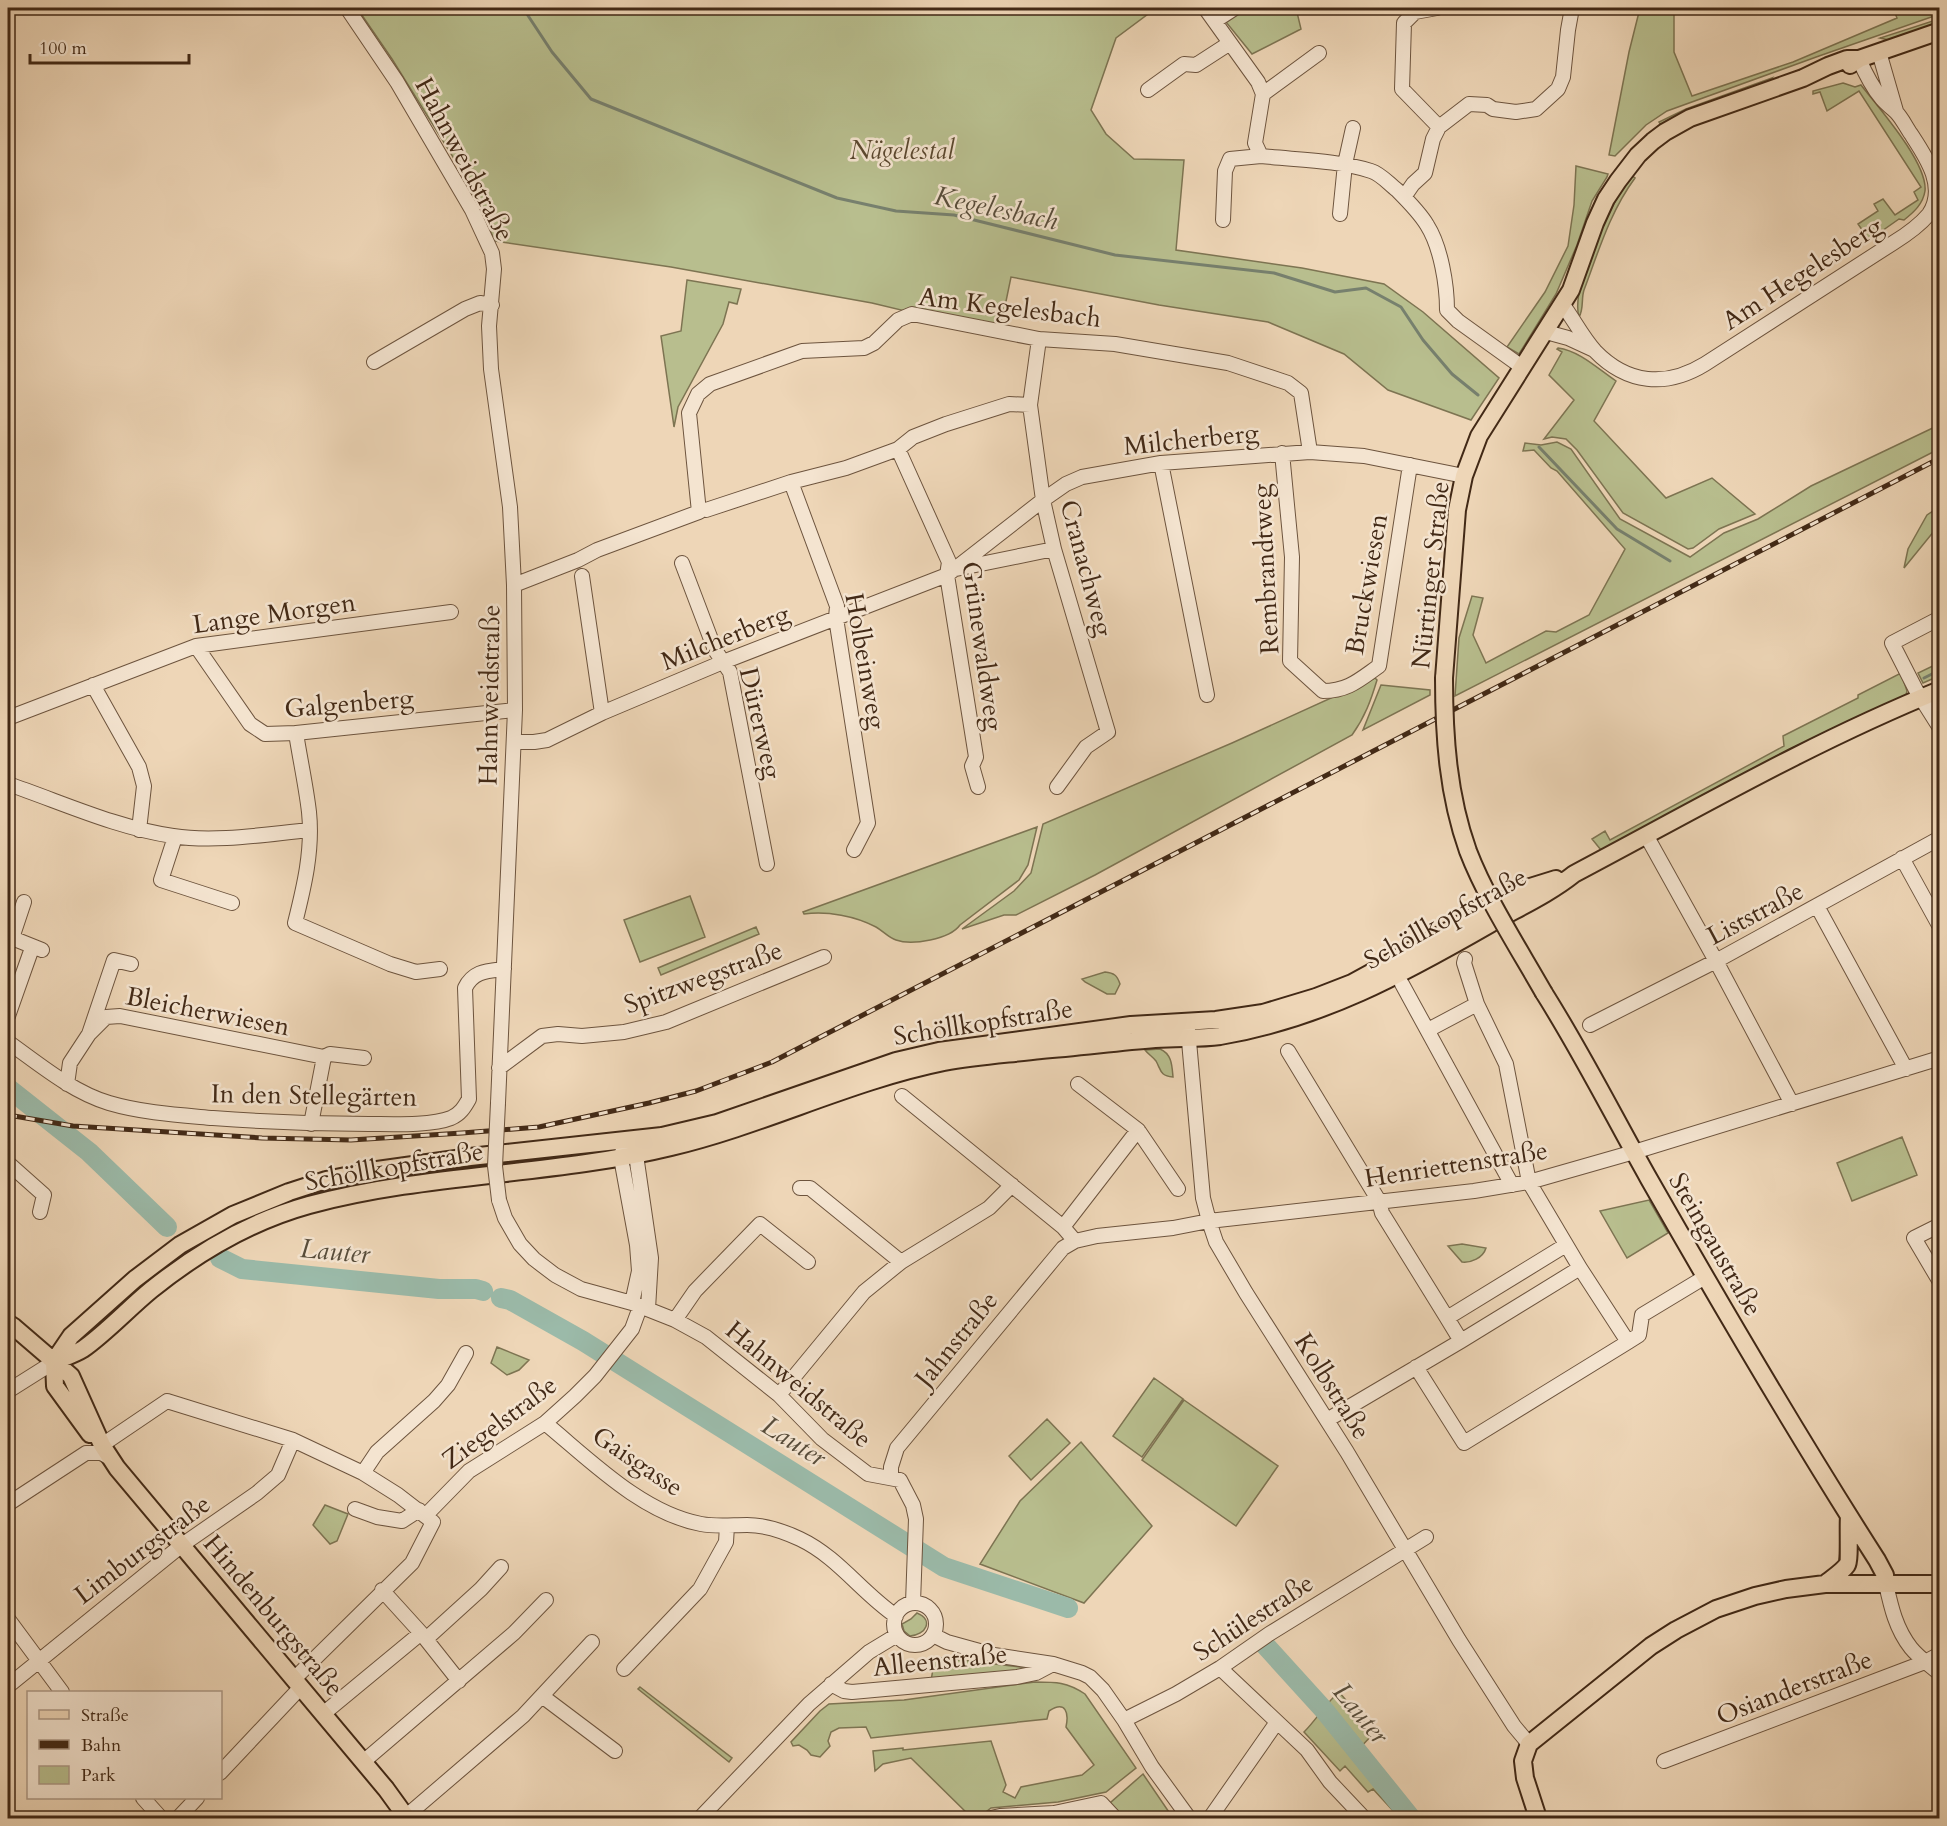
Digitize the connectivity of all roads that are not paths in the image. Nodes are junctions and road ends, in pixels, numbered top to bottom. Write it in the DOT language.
graph roads {
  1 [pos="347,8"];
  2 [pos="1205,8"];
  3 [pos="1234,8"];
  4 [pos="1437,8"];
  5 [pos="1572,8"];
  6 [pos="1414,10"];
  7 [pos="1215,21"];
  8 [pos="1940,31"];
  9 [pos="1230,43"];
  10 [pos="1879,52"];
  11 [pos="1319,53"];
  12 [pos="1859,59"];
  13 [pos="1148,90"];
  14 [pos="1263,94"];
  15 [pos="1897,113"];
  16 [pos="1439,127"];
  17 [pos="1353,128"];
  18 [pos="1261,156"];
  19 [pos="1346,164"];
  20 [pos="1404,197"];
  21 [pos="1340,214"];
  22 [pos="1222,220"];
  23 [pos="493,299"];
  24 [pos="1563,305"];
  25 [pos="1546,332"];
  26 [pos="1039,339"];
  27 [pos="1594,350"];
  28 [pos="374,362"];
  29 [pos="1522,366"];
  30 [pos="1030,405"];
  31 [pos="898,449"];
  32 [pos="1310,452"];
  33 [pos="1282,453"];
  34 [pos="1161,463"];
  35 [pos="1410,465"];
  36 [pos="1464,476"];
  37 [pos="791,482"];
  38 [pos="1043,500"];
  39 [pos="705,510"];
  40 [pos="1054,549"];
  41 [pos="682,563"];
  42 [pos="949,572"];
  43 [pos="582,576"];
  44 [pos="514,585"];
  45 [pos="451,612"];
  46 [pos="836,618"];
  47 [pos="1940,618"];
  48 [pos="196,646"];
  49 [pos="723,662"];
  50 [pos="93,685"];
  51 [pos="1940,690"];
  52 [pos="1338,691"];
  53 [pos="1207,695"];
  54 [pos="1921,698"];
  55 [pos="515,711"];
  56 [pos="603,713"];
  57 [pos="8,718"];
  58 [pos="1940,728"];
  59 [pos="296,733"];
  60 [pos="514,742"];
  61 [pos="8,784"];
  62 [pos="978,787"];
  63 [pos="1057,787"];
  64 [pos="138,830"];
  65 [pos="309,830"];
  66 [pos="1646,835"];
  67 [pos="175,837"];
  68 [pos="1940,838"];
  69 [pos="854,850"];
  70 [pos="1902,858"];
  71 [pos="767,864"];
  72 [pos="24,902"];
  73 [pos="232,903"];
  74 [pos="1817,906"];
  75 [pos="1940,927"];
  76 [pos="824,957"];
  77 [pos="1465,959"];
  78 [pos="1716,961"];
  79 [pos="131,964"];
  80 [pos="440,969"];
  81 [pos="504,969"];
  82 [pos="1402,984"];
  83 [pos="1544,993"];
  84 [pos="1477,1004"];
  85 [pos="8,1016"];
  86 [pos="1590,1025"];
  87 [pos="1188,1030"];
  88 [pos="1428,1030"];
  89 [pos="89,1034"];
  90 [pos="8,1042"];
  91 [pos="1288,1051"];
  92 [pos="324,1058"];
  93 [pos="364,1058"];
  94 [pos="1940,1059"];
  95 [pos="499,1068"];
  96 [pos="1906,1069"];
  97 [pos="67,1084"];
  98 [pos="1078,1084"];
  99 [pos="902,1096"];
  100 [pos="1792,1104"];
  101 [pos="311,1124"];
  102 [pos="1138,1130"];
  103 [pos="628,1151"];
  104 [pos="1634,1152"];
  105 [pos="8,1163"];
  106 [pos="1529,1182"];
  107 [pos="1012,1185"];
  108 [pos="1512,1185"];
  109 [pos="800,1188"];
  110 [pos="1178,1189"];
  111 [pos="1378,1201"];
  112 [pos="40,1212"];
  113 [pos="1209,1221"];
  114 [pos="1940,1225"];
  115 [pos="1063,1227"];
  116 [pos="1075,1241"];
  117 [pos="1566,1245"];
  118 [pos="808,1262"];
  119 [pos="901,1263"];
  120 [pos="1580,1268"];
  121 [pos="1705,1277"];
  122 [pos="1940,1282"];
  123 [pos="640,1306"];
  124 [pos="1447,1318"];
  125 [pos="675,1320"];
  126 [pos="8,1323"];
  127 [pos="1461,1341"];
  128 [pos="1628,1342"];
  129 [pos="466,1353"];
  130 [pos="54,1362"];
  131 [pos="1416,1367"];
  132 [pos="8,1391"];
  133 [pos="779,1395"];
  134 [pos="1327,1420"];
  135 [pos="545,1423"];
  136 [pos="293,1440"];
  137 [pos="106,1451"];
  138 [pos="363,1473"];
  139 [pos="891,1477"];
  140 [pos="398,1495"];
  141 [pos="8,1504"];
  142 [pos="355,1509"];
  143 [pos="426,1516"];
  144 [pos="1849,1516"];
  145 [pos="384,1518"];
  146 [pos="727,1526"];
  147 [pos="1426,1537"];
  148 [pos="182,1545"];
  149 [pos="1405,1551"];
  150 [pos="501,1567"];
  151 [pos="1825,1584"];
  152 [pos="1886,1584"];
  153 [pos="1940,1584"];
  154 [pos="382,1590"];
  155 [pos="546,1600"];
  156 [pos="913,1603"];
  157 [pos="896,1616"];
  158 [pos="8,1619"];
  159 [pos="897,1635"];
  160 [pos="933,1635"];
  161 [pos="423,1636"];
  162 [pos="592,1642"];
  163 [pos="1940,1654"];
  164 [pos="37,1661"];
  165 [pos="1925,1662"];
  166 [pos="1053,1664"];
  167 [pos="1220,1668"];
  168 [pos="624,1669"];
  169 [pos="1940,1674"];
  170 [pos="459,1681"];
  171 [pos="297,1683"];
  172 [pos="831,1684"];
  173 [pos="8,1686"];
  174 [pos="61,1691"];
  175 [pos="542,1696"];
  176 [pos="323,1714"];
  177 [pos="1124,1720"];
  178 [pos="1277,1722"];
  179 [pos="1529,1744"];
  180 [pos="615,1751"];
  181 [pos="1664,1761"];
  182 [pos="363,1762"];
  183 [pos="222,1771"];
  184 [pos="145,1799"];
  185 [pos="196,1799"];
  186 [pos="996,1817"];
  187 [pos="160,1818"];
  188 [pos="178,1818"];
  189 [pos="406,1818"];
  190 [pos="700,1818"];
  191 [pos="1115,1818"];
  192 [pos="1189,1818"];
  193 [pos="1210,1818"];
  194 [pos="1364,1818"];
  195 [pos="1538,1818"];
  1 -- 23 [label="street, Hahnweidstraße"];
  2 -- 7 [label="street"];
  3 -- 7 [label="street"];
  4 -- 6 [label="street"];
  5 -- 16 [label="street"];
  6 -- 16 [label="street"];
  7 -- 9 [label="street"];
  8 -- 10 [label="main road, Nürtinger Straße"];
  9 -- 13 [label="street"];
  9 -- 14 [label="street"];
  10 -- 12 [label="main road, Nürtinger Straße"];
  10 -- 15 [label="street, Am Hegelesberg"];
  11 -- 14 [label="street"];
  12 -- 15 [label="street, Am Hegelesberg"];
  12 -- 24 [label="main road, Nürtinger Straße"];
  14 -- 18 [label="street"];
  15 -- 27 [label="street, Am Hegelesberg"];
  16 -- 20 [label="street"];
  17 -- 19 [label="street"];
  18 -- 19 [label="street"];
  18 -- 22 [label="street"];
  19 -- 20 [label="street"];
  19 -- 21 [label="street"];
  20 -- 29 [label="street"];
  23 -- 28 [label="street"];
  23 -- 44 [label="street, Hahnweidstraße"];
  24 -- 25 [label="main road, Nürtinger Straße"];
  24 -- 27 [label="street, Am Hegelesberg"];
  25 -- 27 [label="street, Am Hegelesberg"];
  25 -- 29 [label="main road, Nürtinger Straße"];
  26 -- 30 [label="street, Cranachweg"];
  26 -- 32 [label="street, Am Kegelesbach"];
  26 -- 44 [label="street, Am Kegelesbach"];
  29 -- 36 [label="main road, Nürtinger Straße"];
  30 -- 31 [label="street"];
  30 -- 38 [label="street, Cranachweg"];
  31 -- 37 [label="street"];
  31 -- 42 [label="street, Grünewaldweg"];
  32 -- 33 [label="street, Milcherberg"];
  32 -- 35 [label="street, Milcherberg"];
  33 -- 34 [label="street, Milcherberg"];
  33 -- 52 [label="street, Rembrandtweg"];
  34 -- 38 [label="street, Milcherberg"];
  34 -- 53 [label="street"];
  35 -- 36 [label="street, Milcherberg"];
  35 -- 52 [label="street, Bruckwiesen"];
  36 -- 83 [label="main road, Nürtinger Straße, bridge"];
  37 -- 39 [label="street"];
  37 -- 46 [label="street, Holbeinweg"];
  38 -- 40 [label="street, Cranachweg"];
  38 -- 42 [label="street, Milcherberg"];
  40 -- 42 [label="street, Milcherberg"];
  40 -- 63 [label="street, Cranachweg"];
  41 -- 49 [label="street, Dürerweg"];
  42 -- 46 [label="street, Milcherberg"];
  42 -- 62 [label="street, Grünewaldweg"];
  43 -- 56 [label="street"];
  44 -- 55 [label="street, Hahnweidstraße"];
  45 -- 48 [label="street, Lange Morgen"];
  46 -- 49 [label="street, Milcherberg"];
  46 -- 69 [label="street, Holbeinweg"];
  47 -- 54 [label="street"];
  48 -- 50 [label="street, Lange Morgen"];
  48 -- 59 [label="street, Galgenberg"];
  49 -- 56 [label="street, Milcherberg"];
  49 -- 71 [label="street, Dürerweg"];
  50 -- 57 [label="street, Lange Morgen"];
  50 -- 64 [label="street"];
  51 -- 54 [label="main road, Schöllkopfstraße"];
  54 -- 58 [label="street"];
  54 -- 66 [label="main road, Schöllkopfstraße"];
  55 -- 59 [label="street, Galgenberg"];
  55 -- 60 [label="street, Hahnweidstraße"];
  56 -- 60 [label="street, Milcherberg"];
  59 -- 65 [label="street"];
  60 -- 81 [label="street, Hahnweidstraße"];
  61 -- 64 [label="street"];
  64 -- 67 [label="street"];
  65 -- 67 [label="street"];
  65 -- 80 [label="street"];
  66 -- 78 [label="street"];
  66 -- 87 [label="main road, Schöllkopfstraße"];
  67 -- 73 [label="street"];
  68 -- 70 [label="street, Liststraße"];
  70 -- 74 [label="street, Liststraße"];
  70 -- 75 [label="street"];
  72 -- 85 [label="street"];
  74 -- 78 [label="street, Liststraße"];
  74 -- 96 [label="street"];
  76 -- 95 [label="street, Spitzwegstraße"];
  77 -- 84 [label="street"];
  78 -- 86 [label="street, Liststraße"];
  78 -- 100 [label="street"];
  79 -- 89 [label="street, Bleicherwiesen"];
  81 -- 95 [label="street, Hahnweidstraße"];
  81 -- 101 [label="street, In den Stellegärten"];
  82 -- 88 [label="street"];
  83 -- 104 [label="main road, Steingaustraße"];
  84 -- 88 [label="street"];
  84 -- 106 [label="street"];
  87 -- 103 [label="main road, Schöllkopfstraße"];
  87 -- 113 [label="street, Kolbstraße"];
  88 -- 108 [label="street"];
  89 -- 92 [label="street, Bleicherwiesen"];
  89 -- 97 [label="street, Bleicherwiesen"];
  90 -- 97 [label="street, In den Stellegärten"];
  91 -- 111 [label="street"];
  92 -- 93 [label="street, Bleicherwiesen"];
  92 -- 101 [label="street"];
  94 -- 96 [label="street, Henriettenstraße"];
  95 -- 123 [label="street, Hahnweidstraße, bridge"];
  96 -- 100 [label="street, Henriettenstraße"];
  97 -- 101 [label="street, In den Stellegärten"];
  98 -- 102 [label="street"];
  99 -- 107 [label="street"];
  100 -- 104 [label="street, Henriettenstraße"];
  102 -- 110 [label="street"];
  102 -- 115 [label="street"];
  103 -- 123 [label="street, Ziegelstraße"];
  103 -- 130 [label="main road, Schöllkopfstraße"];
  104 -- 106 [label="street, Henriettenstraße"];
  104 -- 121 [label="main road, Steingaustraße"];
  105 -- 112 [label="street"];
  106 -- 108 [label="street, Henriettenstraße"];
  106 -- 117 [label="street"];
  107 -- 115 [label="street"];
  107 -- 119 [label="street"];
  108 -- 111 [label="street, Henriettenstraße"];
  109 -- 119 [label="street"];
  111 -- 113 [label="street, Henriettenstraße"];
  111 -- 124 [label="street"];
  113 -- 116 [label="street, Henriettenstraße"];
  113 -- 134 [label="street, Kolbstraße"];
  114 -- 122 [label="street"];
  115 -- 116 [label="street"];
  116 -- 139 [label="street, Jahnstraße"];
  117 -- 120 [label="street"];
  117 -- 124 [label="street"];
  118 -- 125 [label="street"];
  119 -- 133 [label="street"];
  120 -- 127 [label="street"];
  120 -- 128 [label="street"];
  121 -- 128 [label="street"];
  121 -- 144 [label="main road, Steingaustraße"];
  123 -- 125 [label="street, Hahnweidstraße"];
  123 -- 135 [label="street, Ziegelstraße"];
  124 -- 127 [label="street"];
  125 -- 133 [label="street, Hahnweidstraße"];
  126 -- 130 [label="main road"];
  127 -- 131 [label="street"];
  128 -- 131 [label="street"];
  129 -- 138 [label="street"];
  130 -- 132 [label="street"];
  130 -- 137 [label="main road, Hindenburgstraße"];
  131 -- 134 [label="street"];
  133 -- 139 [label="street, Hahnweidstraße"];
  134 -- 149 [label="street, Kolbstraße"];
  135 -- 143 [label="street, Ziegelstraße"];
  135 -- 146 [label="street, Gaisgasse"];
  136 -- 137 [label="street"];
  136 -- 138 [label="street"];
  136 -- 148 [label="street, Limburgstraße"];
  137 -- 141 [label="street"];
  137 -- 148 [label="main road, Hindenburgstraße"];
  138 -- 140 [label="street"];
  139 -- 156 [label="street"];
  140 -- 143 [label="street"];
  140 -- 145 [label="street"];
  142 -- 145 [label="street"];
  143 -- 145 [label="street"];
  143 -- 154 [label="street"];
  144 -- 151 [label="main road"];
  144 -- 152 [label="main road, Steingaustraße"];
  146 -- 157 [label="street, Gaisgasse"];
  146 -- 168 [label="street"];
  147 -- 149 [label="street, Schülestraße"];
  148 -- 164 [label="street, Limburgstraße"];
  148 -- 171 [label="main road, Hindenburgstraße"];
  149 -- 167 [label="street, Schülestraße"];
  149 -- 179 [label="street, Kolbstraße"];
  150 -- 161 [label="street"];
  151 -- 152 [label="main road"];
  151 -- 179 [label="main road"];
  152 -- 153 [label="main road"];
  152 -- 165 [label="street"];
  154 -- 161 [label="street"];
  154 -- 171 [label="street"];
  155 -- 170 [label="street"];
  156 -- 157 [label="street, Alleenstraße"];
  156 -- 160 [label="street, Alleenstraße"];
  157 -- 159 [label="street, Alleenstraße"];
  158 -- 164 [label="street"];
  159 -- 160 [label="street, Alleenstraße"];
  159 -- 172 [label="street, Alleenstraße"];
  160 -- 166 [label="street, Alleenstraße"];
  161 -- 170 [label="street"];
  161 -- 176 [label="street"];
  162 -- 175 [label="street"];
  163 -- 165 [label="street, Osianderstraße"];
  164 -- 173 [label="street, Limburgstraße"];
  164 -- 174 [label="street"];
  165 -- 169 [label="street"];
  165 -- 181 [label="street, Osianderstraße"];
  166 -- 172 [label="street, Alleenstraße"];
  166 -- 177 [label="street, Alleenstraße"];
  167 -- 177 [label="street, Schülestraße"];
  167 -- 178 [label="street"];
  170 -- 182 [label="street"];
  171 -- 176 [label="main road, Hindenburgstraße"];
  171 -- 183 [label="street"];
  172 -- 190 [label="street, Alleenstraße"];
  175 -- 180 [label="street"];
  175 -- 189 [label="street"];
  176 -- 182 [label="main road, Hindenburgstraße"];
  177 -- 192 [label="street, Alleenstraße"];
  178 -- 193 [label="street"];
  178 -- 194 [label="street"];
  179 -- 195 [label="main road"];
  182 -- 189 [label="main road, Hindenburgstraße"];
  184 -- 187 [label="street"];
  185 -- 188 [label="street"];
  186 -- 191 [label="street"];
}
